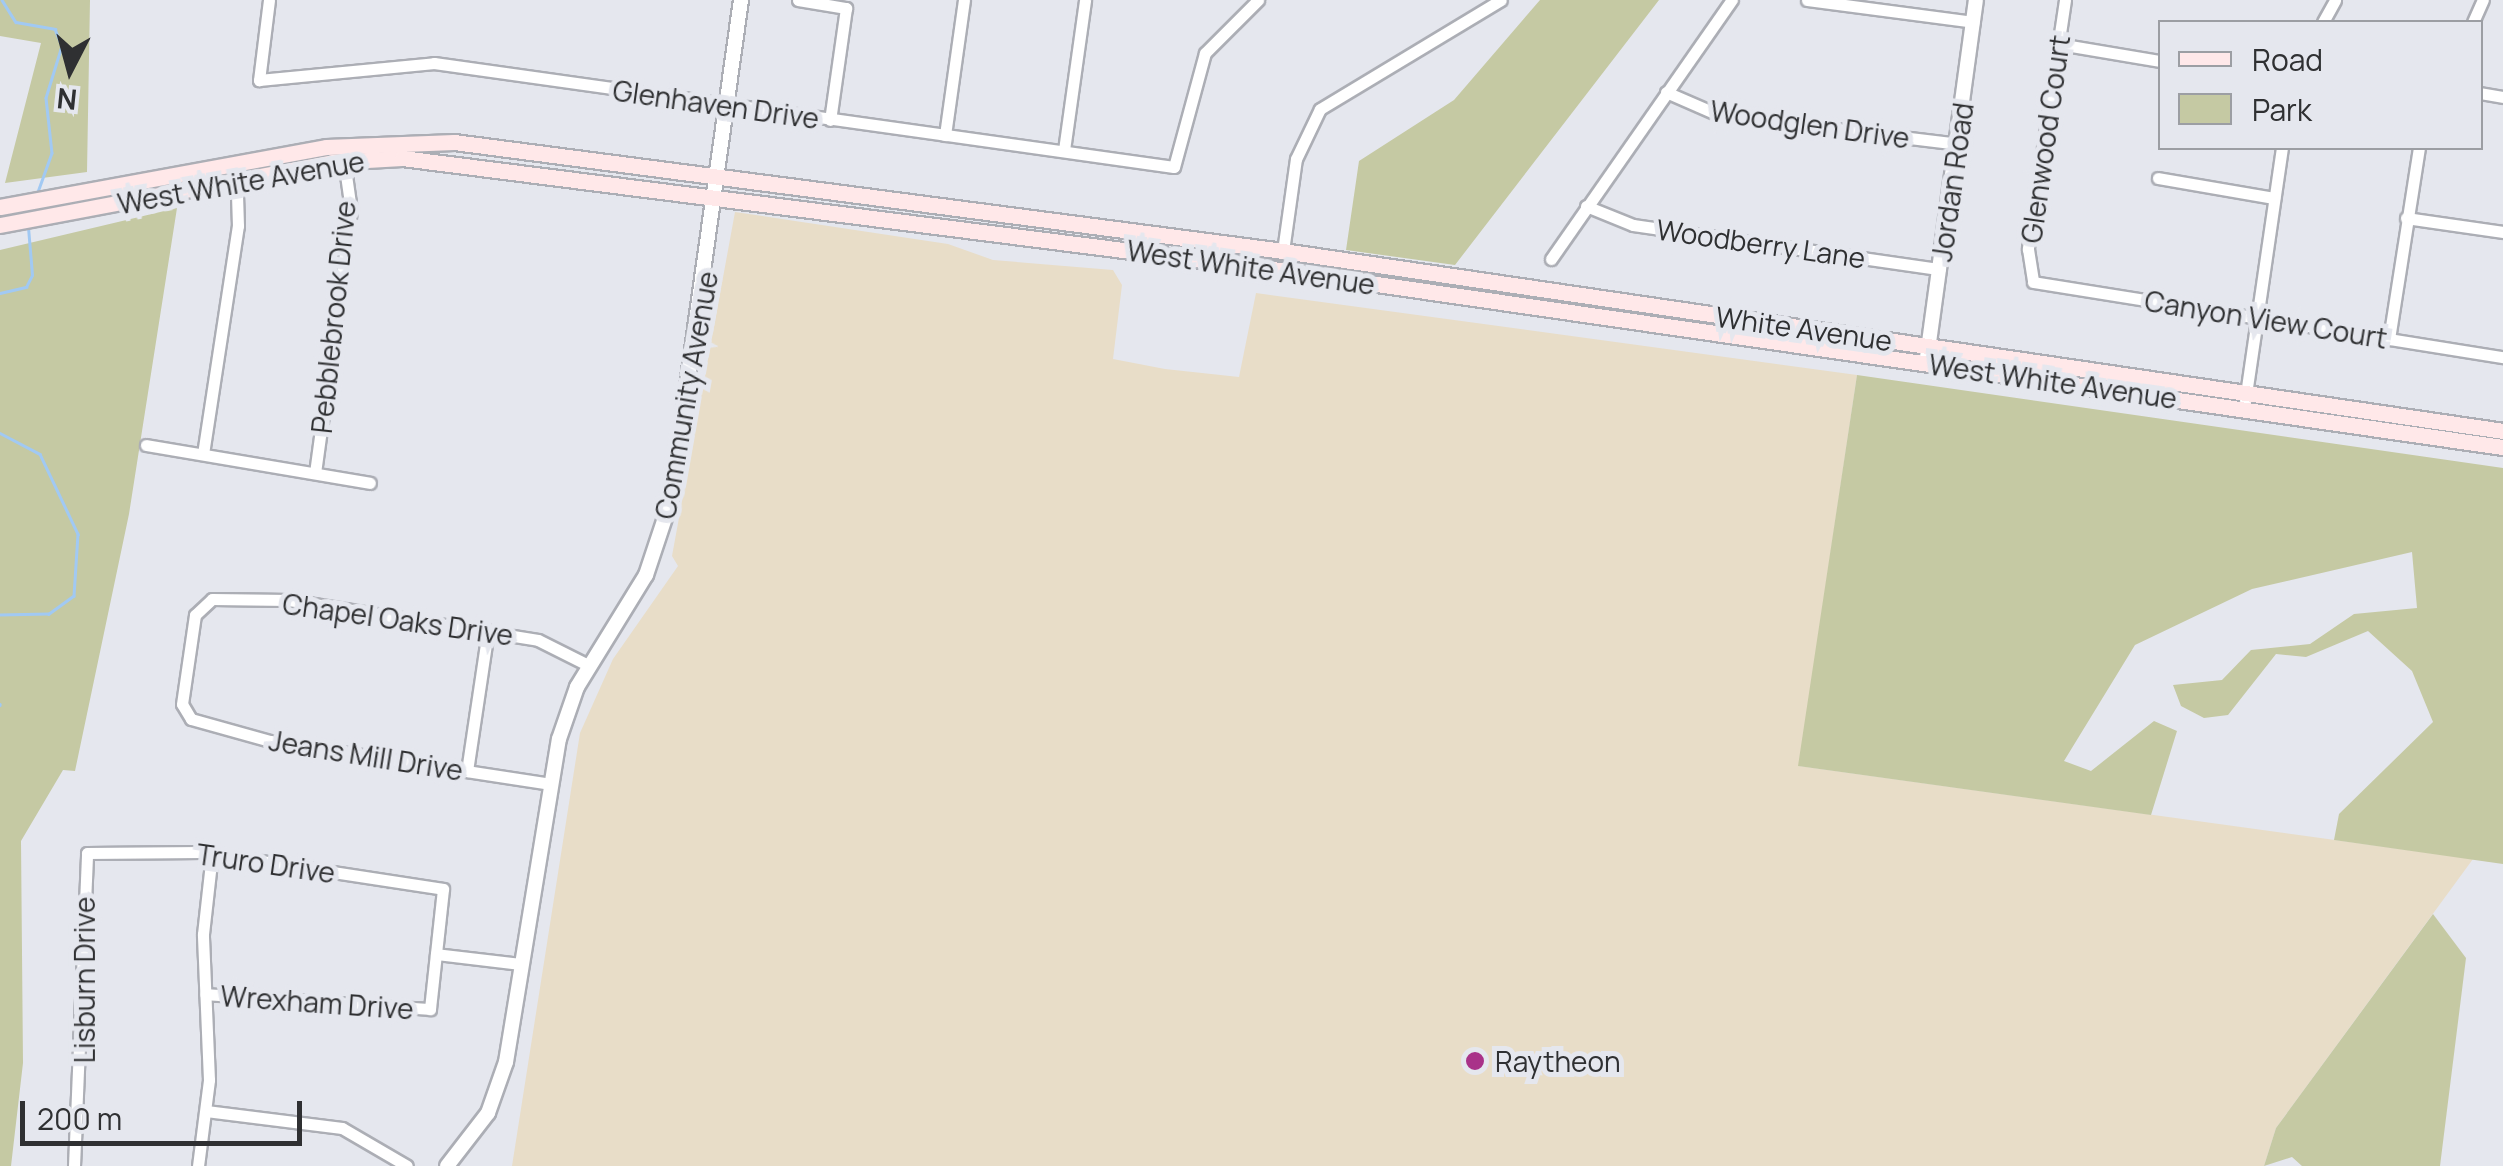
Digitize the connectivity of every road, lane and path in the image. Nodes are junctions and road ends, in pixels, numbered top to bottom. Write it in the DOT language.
graph roads {
  1 [pos="269,0"];
  2 [pos="741,0"];
  3 [pos="798,0"];
  4 [pos="964,0"];
  5 [pos="1086,0"];
  6 [pos="1258,0"];
  7 [pos="1501,0"];
  8 [pos="1732,0"];
  9 [pos="1807,0"];
  10 [pos="1976,0"];
  11 [pos="2066,0"];
  12 [pos="1974,22"];
  13 [pos="2059,44"];
  14 [pos="2158,61"];
  15 [pos="1666,92"];
  16 [pos="730,107"];
  17 [pos="830,120"];
  18 [pos="946,135"];
  19 [pos="1958,144"];
  20 [pos="1064,150"];
  21 [pos="2282,150"];
  22 [pos="2419,150"];
  23 [pos="344,161"];
  24 [pos="236,164"];
  25 [pos="723,176"];
  26 [pos="2158,178"];
  27 [pos="240,181"];
  28 [pos="166,186"];
  29 [pos="720,195"];
  30 [pos="2274,198"];
  31 [pos="8,205"];
  32 [pos="1586,206"];
  33 [pos="2406,218"];
  34 [pos="3,224"];
  35 [pos="2503,232"];
  36 [pos="1283,251"];
  37 [pos="1551,259"];
  38 [pos="1940,269"];
  39 [pos="1280,270"];
  40 [pos="2031,278"];
  41 [pos="2257,317"];
  42 [pos="2389,339"];
  43 [pos="1928,355"];
  44 [pos="2503,357"];
  45 [pos="2245,402"];
  46 [pos="2503,431"];
  47 [pos="146,444"];
  48 [pos="2503,447"];
  49 [pos="203,454"];
  50 [pos="315,474"];
  51 [pos="370,483"];
  52 [pos="488,631"];
  53 [pos="590,666"];
  54 [pos="184,713"];
  55 [pos="467,771"];
  56 [pos="551,784"];
  57 [pos="87,853"];
  58 [pos="212,854"];
  59 [pos="436,954"];
  60 [pos="521,964"];
  61 [pos="205,994"];
  62 [pos="206,1112"];
  63 [pos="74,1166"];
  64 [pos="198,1166"];
  65 [pos="407,1166"];
  66 [pos="447,1166"];
  1 -- 16 [label="street, Glenhaven Drive"];
  2 -- 16 [label="street, Community Avenue"];
  3 -- 17 [label="street"];
  4 -- 18 [label="street"];
  5 -- 20 [label="street"];
  6 -- 20 [label="street, Glenhaven Drive"];
  7 -- 36 [label="street"];
  8 -- 15 [label="street"];
  9 -- 12 [label="street"];
  10 -- 12 [label="street, Jordan Road"];
  11 -- 13 [label="street, Glenwood Court"];
  12 -- 19 [label="street, Jordan Road"];
  13 -- 14 [label="street"];
  13 -- 40 [label="street, Glenwood Court"];
  15 -- 19 [label="street, Woodglen Drive"];
  15 -- 32 [label="street"];
  16 -- 17 [label="street, Glenhaven Drive"];
  16 -- 25 [label="street, Community Avenue"];
  17 -- 18 [label="street, Glenhaven Drive"];
  18 -- 20 [label="street, Glenhaven Drive"];
  19 -- 38 [label="street, Jordan Road"];
  21 -- 30 [label="street"];
  22 -- 33 [label="street"];
  23 -- 27 [label="main road, West White Avenue"];
  23 -- 29 [label="main road, West White Avenue"];
  23 -- 50 [label="street, Pebblebrook Drive"];
  24 -- 25 [label="main road, West White Avenue"];
  24 -- 27 [label="street"];
  24 -- 28 [label="main road, West White Avenue"];
  25 -- 29 [label="street, Community Avenue"];
  25 -- 36 [label="main road, West White Avenue"];
  26 -- 30 [label="street"];
  27 -- 28 [label="main road, West White Avenue"];
  27 -- 49 [label="street"];
  28 -- 31 [label="main road, West White Avenue"];
  28 -- 34 [label="main road, West White Avenue"];
  29 -- 39 [label="main road, West White Avenue"];
  29 -- 53 [label="street, Community Avenue"];
  30 -- 41 [label="street"];
  32 -- 37 [label="street"];
  32 -- 38 [label="street, Woodberry Lane"];
  33 -- 35 [label="street"];
  33 -- 42 [label="street"];
  36 -- 39 [label="main road"];
  36 -- 43 [label="main road, White Avenue"];
  38 -- 43 [label="street, Jordan Road"];
  39 -- 43 [label="main road, West White Avenue"];
  40 -- 41 [label="street, Canyon View Court"];
  41 -- 42 [label="street, Canyon View Court"];
  41 -- 45 [label="street"];
  42 -- 44 [label="street, Canyon View Court"];
  43 -- 45 [label="main road, White Avenue"];
  45 -- 46 [label="main road, White Avenue"];
  45 -- 48 [label="main road"];
  47 -- 49 [label="street"];
  49 -- 50 [label="street"];
  50 -- 51 [label="street"];
  52 -- 53 [label="street, Chapel Oaks Drive"];
  52 -- 54 [label="street, Chapel Oaks Drive"];
  52 -- 55 [label="street"];
  53 -- 56 [label="street, Community Avenue"];
  54 -- 55 [label="street, Jeans Mill Drive"];
  55 -- 56 [label="street, Jeans Mill Drive"];
  56 -- 60 [label="street, Community Avenue"];
  57 -- 58 [label="street, Truro Drive"];
  57 -- 63 [label="street, Lisburn Drive"];
  58 -- 59 [label="street, Truro Drive"];
  58 -- 61 [label="street"];
  59 -- 60 [label="street"];
  59 -- 61 [label="street, Wrexham Drive"];
  60 -- 66 [label="street, Community Avenue"];
  61 -- 62 [label="street"];
  62 -- 64 [label="street"];
  62 -- 65 [label="street"];
}
